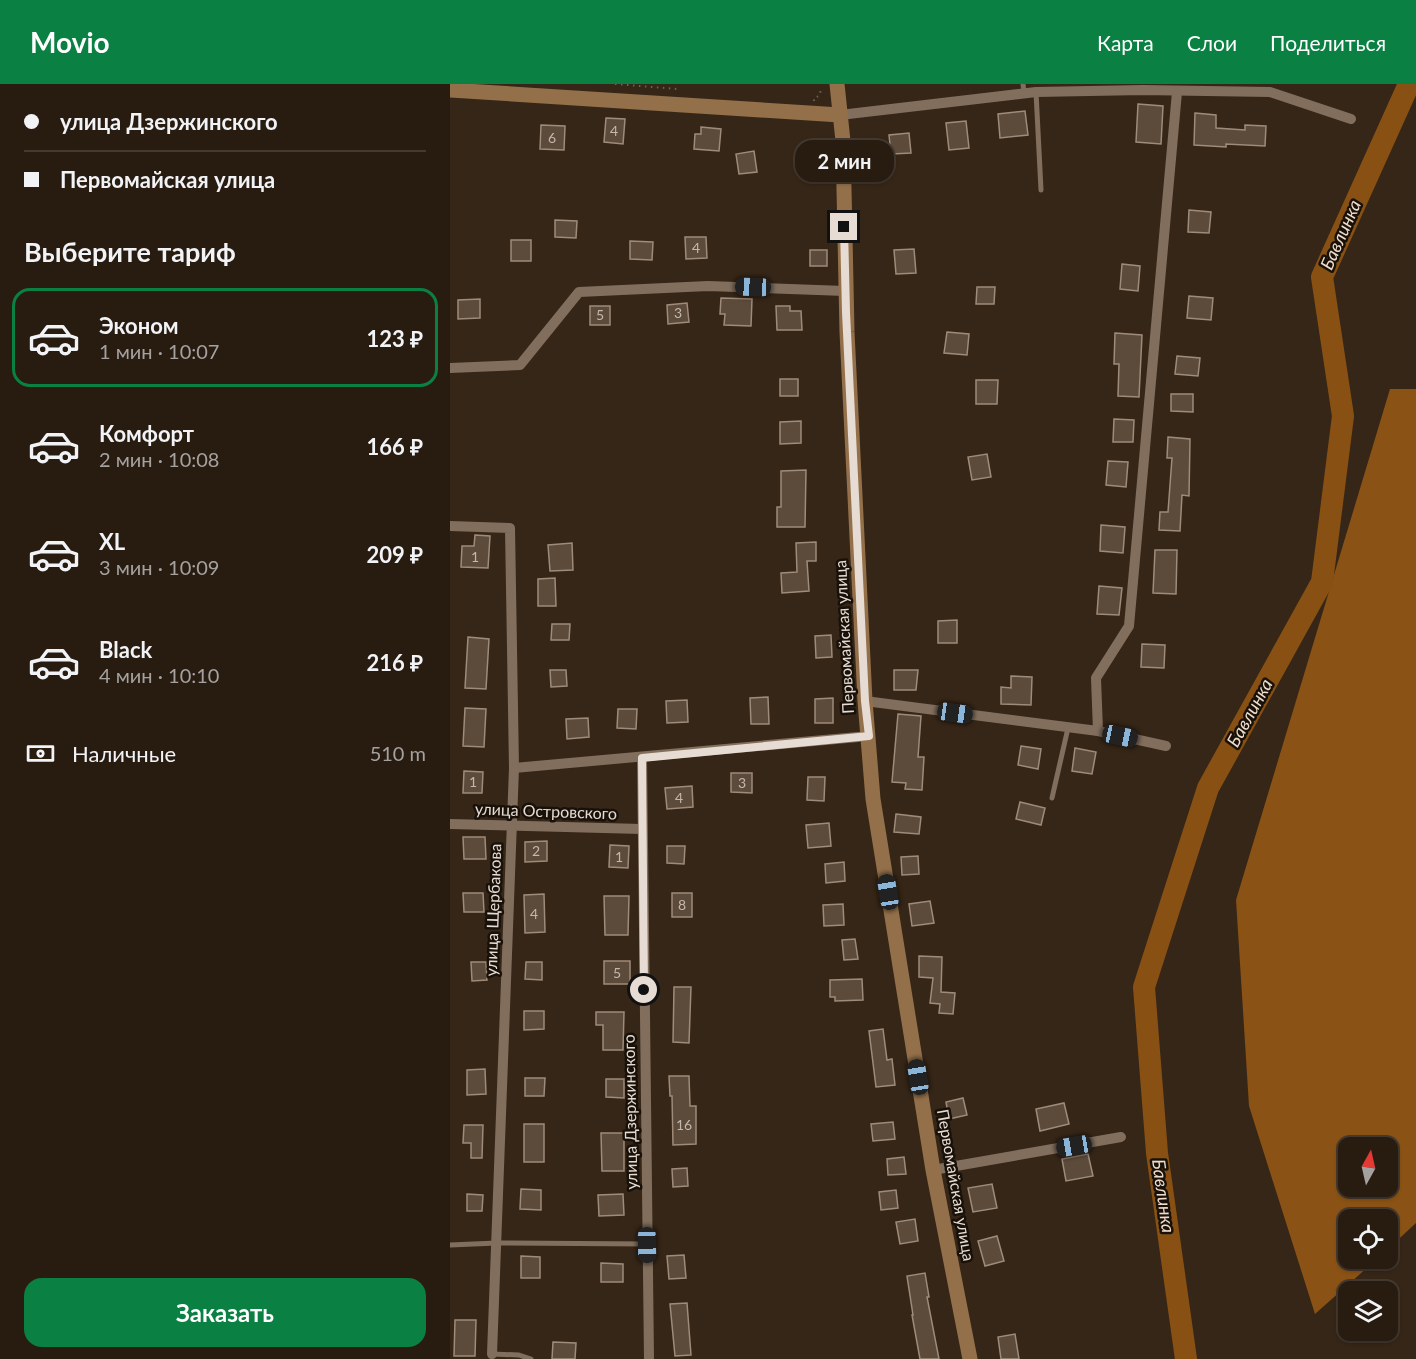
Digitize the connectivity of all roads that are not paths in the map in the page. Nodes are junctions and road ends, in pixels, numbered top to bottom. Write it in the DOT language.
graph roads {
  1 [pos="837,84"];
  2 [pos="1144,87"];
  3 [pos="1023,89"];
  4 [pos="450,90"];
  5 [pos="1036,92"];
  6 [pos="1177,92"];
  7 [pos="840,115"];
  8 [pos="1351,119"];
  9 [pos="1041,190"];
  10 [pos="845,291"];
  11 [pos="450,368"];
  12 [pos="450,526"];
  13 [pos="865,701"];
  14 [pos="1068,728"];
  15 [pos="1098,731"];
  16 [pos="869,736"];
  17 [pos="1166,746"];
  18 [pos="642,758"];
  19 [pos="514,768"];
  20 [pos="1052,798"];
  21 [pos="450,824"];
  22 [pos="511,824"];
  23 [pos="642,829"];
  24 [pos="1121,1137"];
  25 [pos="933,1170"];
  26 [pos="497,1243"];
  27 [pos="450,1245"];
  28 [pos="647,1245"];
  29 [pos="492,1354"];
  30 [pos="531,1359"];
  31 [pos="649,1359"];
  32 [pos="970,1359"];
  1 -- 7 [label="street, Первомайская улица"];
  2 -- 5 [label="street"];
  2 -- 6 [label="street"];
  3 -- 5 [label="street"];
  3 -- 7 [label="street"];
  4 -- 7 [label="street"];
  5 -- 9 [label="lane"];
  6 -- 8 [label="street"];
  6 -- 15 [label="street"];
  7 -- 10 [label="street, Первомайская улица"];
  10 -- 11 [label="street"];
  10 -- 13 [label="street, Первомайская улица"];
  12 -- 19 [label="street, улица Щербакова"];
  13 -- 14 [label="street"];
  13 -- 16 [label="street, Первомайская улица"];
  14 -- 15 [label="street"];
  14 -- 20 [label="lane"];
  15 -- 17 [label="street"];
  16 -- 18 [label="street"];
  16 -- 25 [label="street, Первомайская улица"];
  18 -- 19 [label="street"];
  18 -- 23 [label="street, улица Дзержинского"];
  19 -- 22 [label="street, улица Щербакова"];
  21 -- 22 [label="street, улица Островского"];
  22 -- 23 [label="street, улица Островского"];
  22 -- 26 [label="street, улица Щербакова"];
  23 -- 28 [label="street, улица Дзержинского"];
  24 -- 25 [label="street"];
  25 -- 32 [label="street, Первомайская улица"];
  26 -- 27 [label="lane"];
  26 -- 28 [label="lane"];
  26 -- 29 [label="street, улица Щербакова"];
  28 -- 31 [label="street, улица Дзержинского"];
  29 -- 30 [label="lane"];
}
